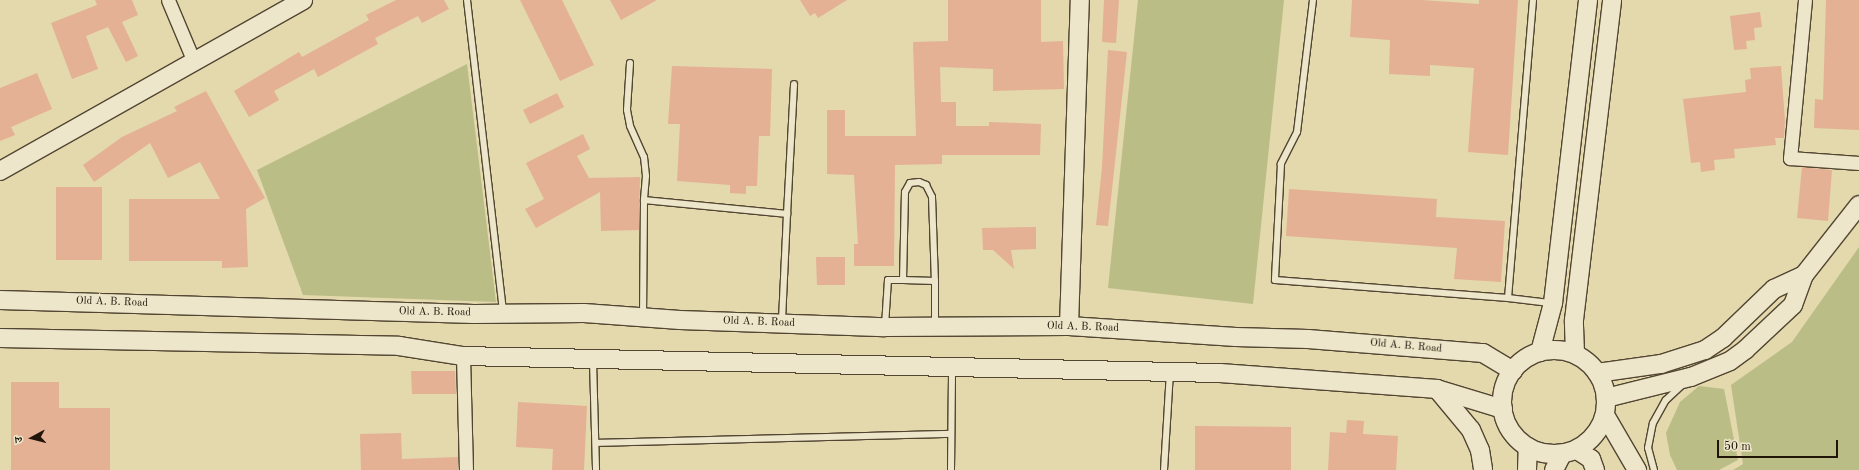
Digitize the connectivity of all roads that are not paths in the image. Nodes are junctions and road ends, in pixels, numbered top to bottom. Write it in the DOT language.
graph roads {
  1 [pos="168,0"];
  2 [pos="303,0"];
  3 [pos="467,0"];
  4 [pos="1080,0"];
  5 [pos="1313,0"];
  6 [pos="1533,0"];
  7 [pos="1588,0"];
  8 [pos="1612,0"];
  9 [pos="1805,0"];
  10 [pos="194,62"];
  11 [pos="630,63"];
  12 [pos="794,84"];
  13 [pos="1859,163"];
  14 [pos="0,171"];
  15 [pos="644,200"];
  16 [pos="1859,205"];
  17 [pos="786,214"];
  18 [pos="1804,275"];
  19 [pos="902,280"];
  20 [pos="935,281"];
  21 [pos="1508,298"];
  22 [pos="0,300"];
  23 [pos="1553,303"];
  24 [pos="504,314"];
  25 [pos="643,318"];
  26 [pos="782,324"];
  27 [pos="1069,326"];
  28 [pos="885,327"];
  29 [pos="935,327"];
  30 [pos="0,338"];
  31 [pos="1540,352"];
  32 [pos="1575,354"];
  33 [pos="463,356"];
  34 [pos="593,360"];
  35 [pos="952,366"];
  36 [pos="1513,371"];
  37 [pos="1170,373"];
  38 [pos="1597,373"];
  39 [pos="1691,377"];
  40 [pos="1437,390"];
  41 [pos="1605,406"];
  42 [pos="1503,408"];
  43 [pos="951,434"];
  44 [pos="596,443"];
  45 [pos="1528,447"];
  46 [pos="1569,452"];
  47 [pos="466,470"];
  48 [pos="596,470"];
  49 [pos="951,470"];
  50 [pos="1164,470"];
  51 [pos="1483,470"];
  52 [pos="1527,470"];
  53 [pos="1554,470"];
  54 [pos="1595,470"];
  55 [pos="1637,470"];
  56 [pos="1654,470"];
  1 -- 10 [label="street"];
  2 -- 10 [label="main road"];
  3 -- 24 [label="lane"];
  4 -- 27 [label="main road"];
  5 -- 21 [label="lane"];
  6 -- 21 [label="lane"];
  7 -- 23 [label="main road"];
  8 -- 32 [label="main road"];
  9 -- 13 [label="street"];
  10 -- 14 [label="main road"];
  11 -- 15 [label="lane"];
  12 -- 17 [label="lane"];
  15 -- 17 [label="lane"];
  15 -- 25 [label="lane"];
  16 -- 18 [label="main road"];
  17 -- 26 [label="lane"];
  18 -- 38 [label="main road"];
  18 -- 39 [label="main road"];
  19 -- 20 [label="lane"];
  19 -- 20 [label="lane"];
  19 -- 28 [label="lane"];
  20 -- 29 [label="lane"];
  21 -- 23 [label="lane"];
  22 -- 24 [label="main road, Old A. B. Road"];
  23 -- 31 [label="main road"];
  24 -- 25 [label="main road, Old A. B. Road"];
  25 -- 26 [label="main road, Old A. B. Road"];
  26 -- 28 [label="main road, Old A. B. Road"];
  27 -- 29 [label="main road, Old A. B. Road"];
  27 -- 36 [label="main road, Old A. B. Road"];
  28 -- 29 [label="main road, Old A. B. Road"];
  30 -- 33 [label="main road"];
  31 -- 32 [label="main road"];
  31 -- 36 [label="main road"];
  32 -- 38 [label="main road"];
  33 -- 34 [label="main road"];
  33 -- 47 [label="street"];
  34 -- 35 [label="main road"];
  34 -- 44 [label="lane"];
  35 -- 37 [label="main road"];
  35 -- 43 [label="lane"];
  36 -- 42 [label="main road"];
  37 -- 40 [label="main road"];
  37 -- 50 [label="lane"];
  38 -- 41 [label="main road"];
  39 -- 41 [label="main road"];
  39 -- 56 [label="lane"];
  40 -- 42 [label="main road"];
  40 -- 51 [label="main road"];
  41 -- 46 [label="main road"];
  41 -- 55 [label="main road"];
  42 -- 45 [label="main road"];
  43 -- 44 [label="lane"];
  43 -- 49 [label="lane"];
  44 -- 48 [label="lane"];
  45 -- 46 [label="main road"];
  45 -- 52 [label="main road"];
  46 -- 53 [label="main road"];
  46 -- 54 [label="main road"];
}
